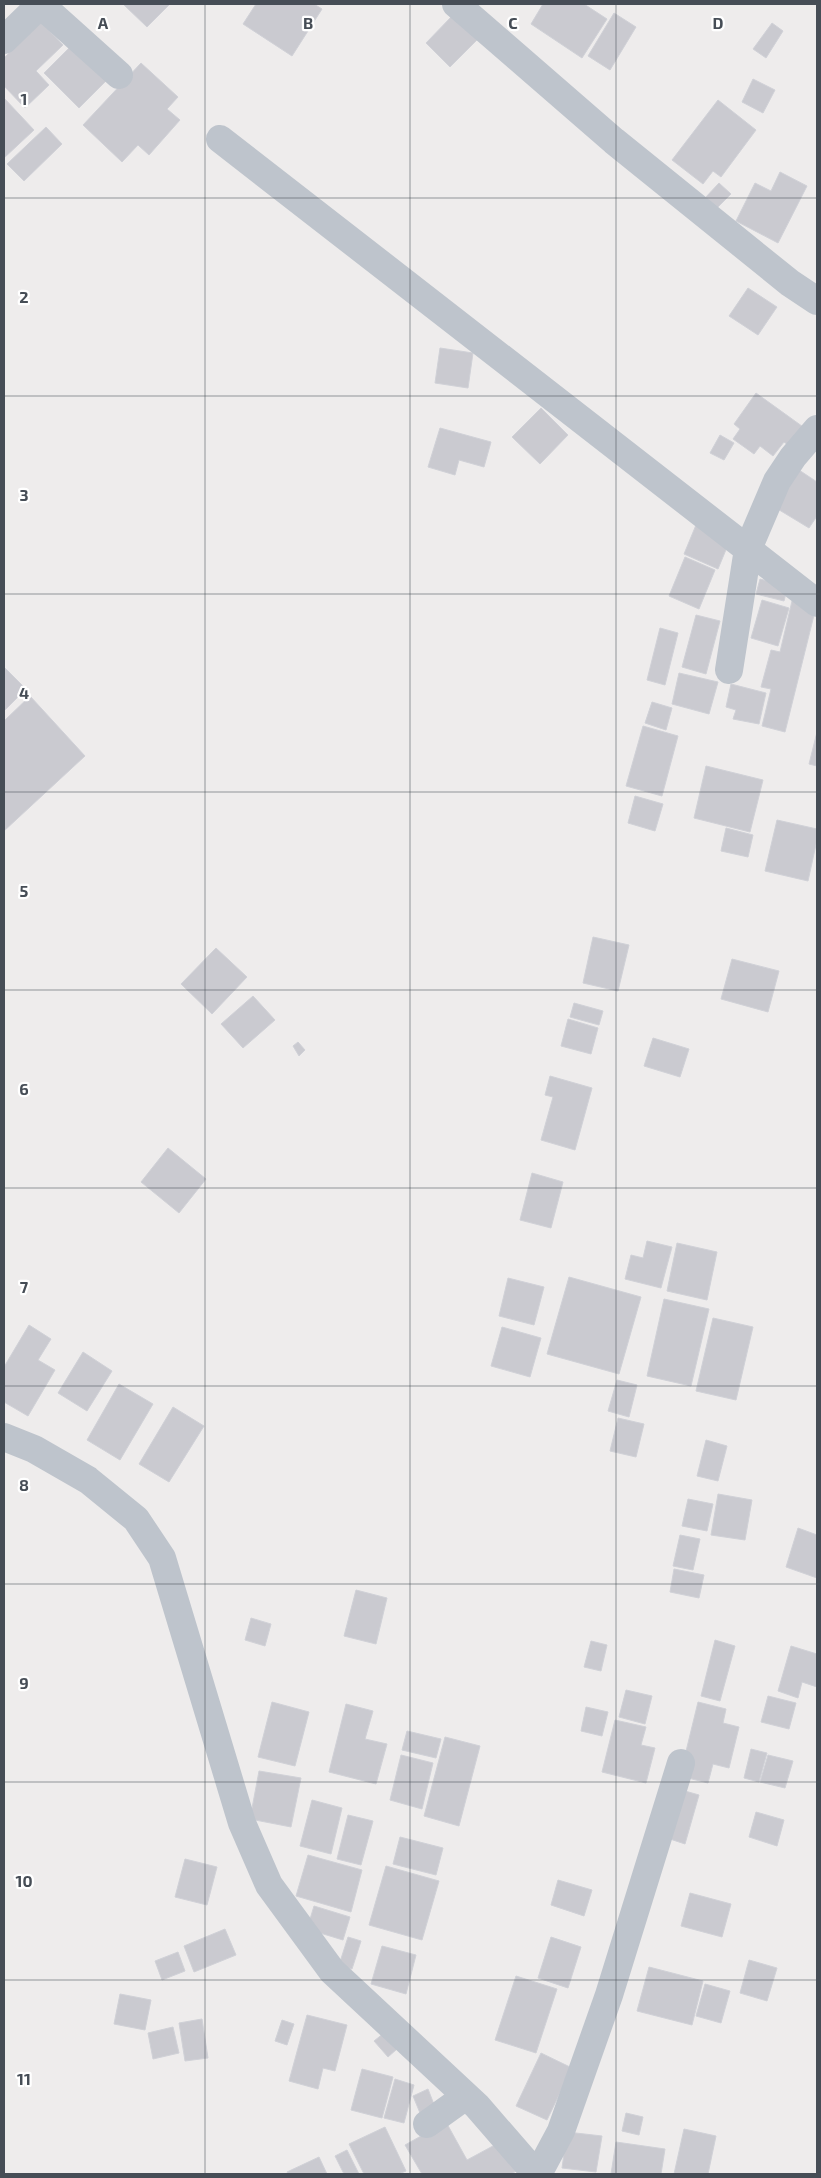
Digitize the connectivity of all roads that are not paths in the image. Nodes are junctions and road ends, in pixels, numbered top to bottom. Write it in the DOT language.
graph roads {
  1 [pos="41,4"];
  2 [pos="456,4"];
  3 [pos="4,40"];
  4 [pos="119,74"];
  5 [pos="220,139"];
  6 [pos="817,301"];
  7 [pos="817,429"];
  8 [pos="748,549"];
  9 [pos="817,603"];
  10 [pos="729,670"];
  11 [pos="4,1436"];
  12 [pos="681,1763"];
  13 [pos="466,2096"];
  14 [pos="427,2124"];
  15 [pos="537,2174"];
  1 -- 3 [label="street"];
  1 -- 4 [label="street"];
  2 -- 6 [label="street"];
  5 -- 8 [label="street"];
  7 -- 8 [label="street"];
  8 -- 9 [label="street"];
  8 -- 10 [label="street"];
  11 -- 13 [label="street"];
  12 -- 15 [label="street"];
  13 -- 14 [label="street"];
  13 -- 15 [label="street"];
}
